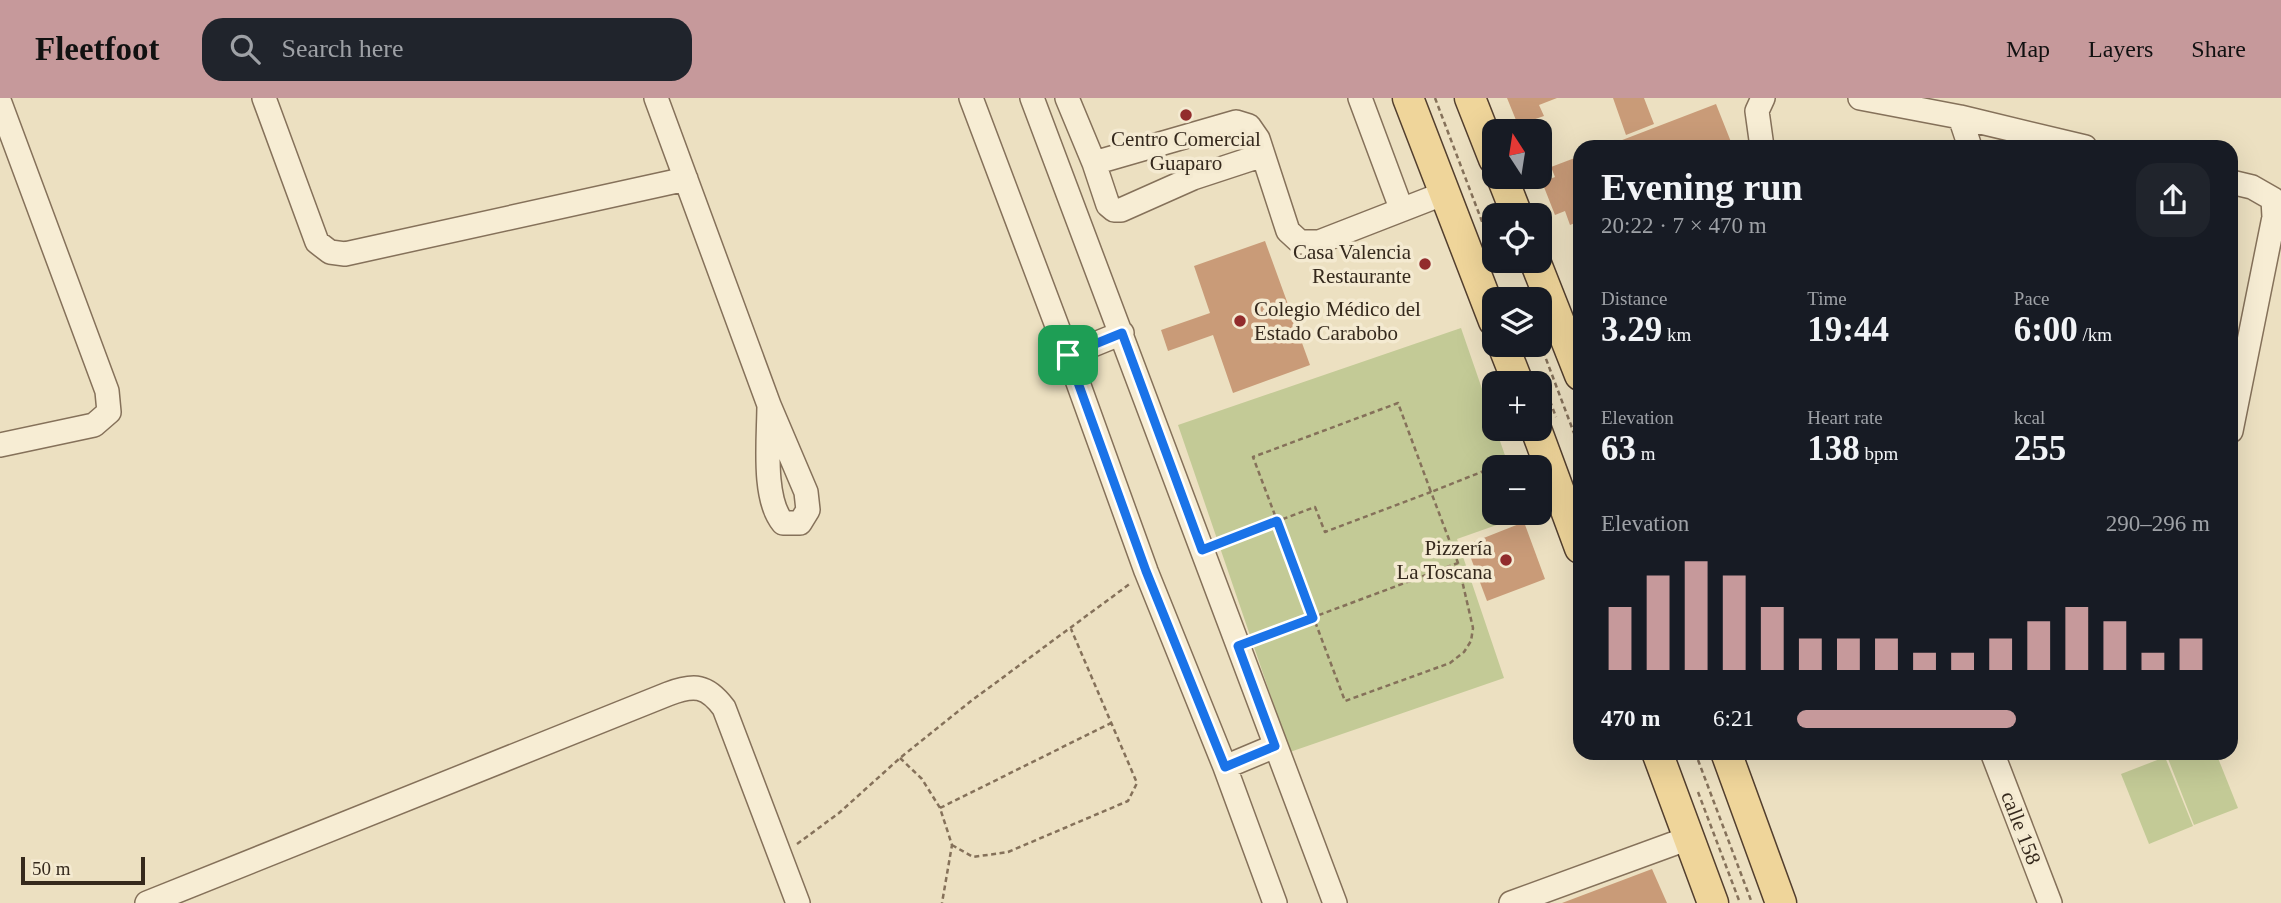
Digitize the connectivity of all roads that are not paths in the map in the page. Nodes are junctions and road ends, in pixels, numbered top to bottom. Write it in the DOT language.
graph roads {
  1 [pos="264,98"];
  2 [pos="656,98"];
  3 [pos="971,98"];
  4 [pos="1032,98"];
  5 [pos="1068,98"];
  6 [pos="1360,98"];
  7 [pos="1408,98"];
  8 [pos="1470,98"];
  9 [pos="1763,98"];
  10 [pos="1860,98"];
  11 [pos="0,103"];
  12 [pos="1959,117"];
  13 [pos="1482,128"];
  14 [pos="1761,140"];
  15 [pos="1967,140"];
  16 [pos="2056,140"];
  17 [pos="1263,155"];
  18 [pos="1094,163"];
  19 [pos="686,180"];
  20 [pos="2238,184"];
  21 [pos="1445,193"];
  22 [pos="1401,208"];
  23 [pos="1540,273"];
  24 [pos="1482,290"];
  25 [pos="1122,333"];
  26 [pos="1068,355"];
  27 [pos="1513,357"];
  28 [pos="1573,357"];
  29 [pos="1524,371"];
  30 [pos="2238,396"];
  31 [pos="769,405"];
  32 [pos="1548,441"];
  33 [pos="0,445"];
  34 [pos="1573,525"];
  35 [pos="1275,746"];
  36 [pos="1660,760"];
  37 [pos="1729,760"];
  38 [pos="1995,760"];
  39 [pos="1225,767"];
  40 [pos="1689,838"];
  41 [pos="147,903"];
  42 [pos="799,903"];
  43 [pos="1275,903"];
  44 [pos="1335,903"];
  45 [pos="1511,903"];
  46 [pos="1713,903"];
  47 [pos="1781,903"];
  48 [pos="2050,903"];
  1 -- 19 [label="street"];
  2 -- 19 [label="street"];
  3 -- 26 [label="street"];
  4 -- 25 [label="street"];
  5 -- 18 [label="street"];
  6 -- 22 [label="street"];
  7 -- 21 [label="main road"];
  8 -- 13 [label="main road"];
  9 -- 14 [label="street"];
  10 -- 12 [label="street"];
  11 -- 33 [label="street"];
  12 -- 15 [label="street"];
  12 -- 16 [label="street"];
  17 -- 18 [label="street"];
  17 -- 18 [label="street"];
  17 -- 22 [label="street"];
  19 -- 31 [label="street"];
  20 -- 30 [label="street"];
  21 -- 22 [label="street"];
  21 -- 24 [label="main road"];
  23 -- 28 [label="main road"];
  25 -- 26 [label="street"];
  25 -- 35 [label="street"];
  26 -- 39 [label="street"];
  27 -- 29 [label="main road"];
  32 -- 34 [label="main road"];
  35 -- 39 [label="street"];
  35 -- 44 [label="street"];
  36 -- 40 [label="main road"];
  37 -- 47 [label="main road"];
  38 -- 48 [label="street, calle 158"];
  39 -- 43 [label="street"];
  40 -- 45 [label="street"];
  40 -- 46 [label="main road"];
  41 -- 42 [label="street"];
}
